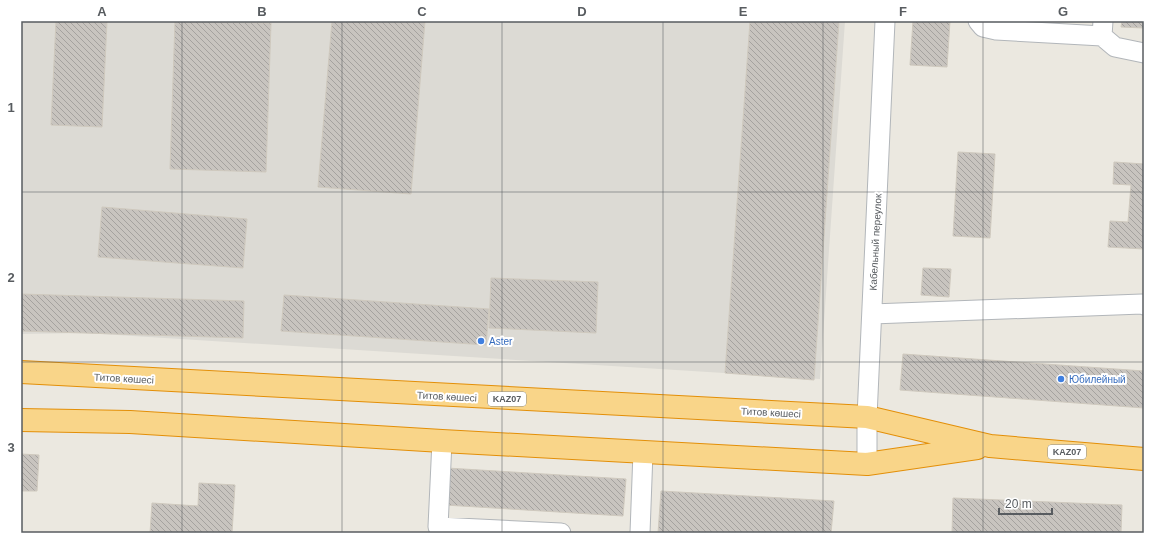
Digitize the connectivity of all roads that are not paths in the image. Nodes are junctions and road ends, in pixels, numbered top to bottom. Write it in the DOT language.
graph roads {
  1 [pos="885,21"];
  2 [pos="978,21"];
  3 [pos="1103,28"];
  4 [pos="1144,53"];
  5 [pos="1144,305"];
  6 [pos="872,314"];
  7 [pos="21,372"];
  8 [pos="868,417"];
  9 [pos="21,420"];
  10 [pos="442,441"];
  11 [pos="990,446"];
  12 [pos="643,452"];
  13 [pos="1144,459"];
  14 [pos="867,464"];
  15 [pos="438,530"];
  16 [pos="561,533"];
  17 [pos="640,533"];
  1 -- 6 [label="street, Кабельный переулок"];
  2 -- 3 [label="street"];
  3 -- 4 [label="street"];
  5 -- 6 [label="street"];
  6 -- 8 [label="street, Кабельный переулок"];
  7 -- 8 [label="highway, Титов көшесі / KAZ07"];
  8 -- 11 [label="highway, Титов көшесі / KAZ07"];
  8 -- 14 [label="street, Кабельный переулок"];
  9 -- 10 [label="highway, Титов көшесі / KAZ07"];
  10 -- 12 [label="highway, Титов көшесі / KAZ07"];
  10 -- 15 [label="street"];
  11 -- 13 [label="highway, Титов көшесі / KAZ07"];
  11 -- 14 [label="highway, Титов көшесі / KAZ07"];
  12 -- 14 [label="highway, Титов көшесі / KAZ07"];
  12 -- 17 [label="street"];
  15 -- 16 [label="street"];
}
